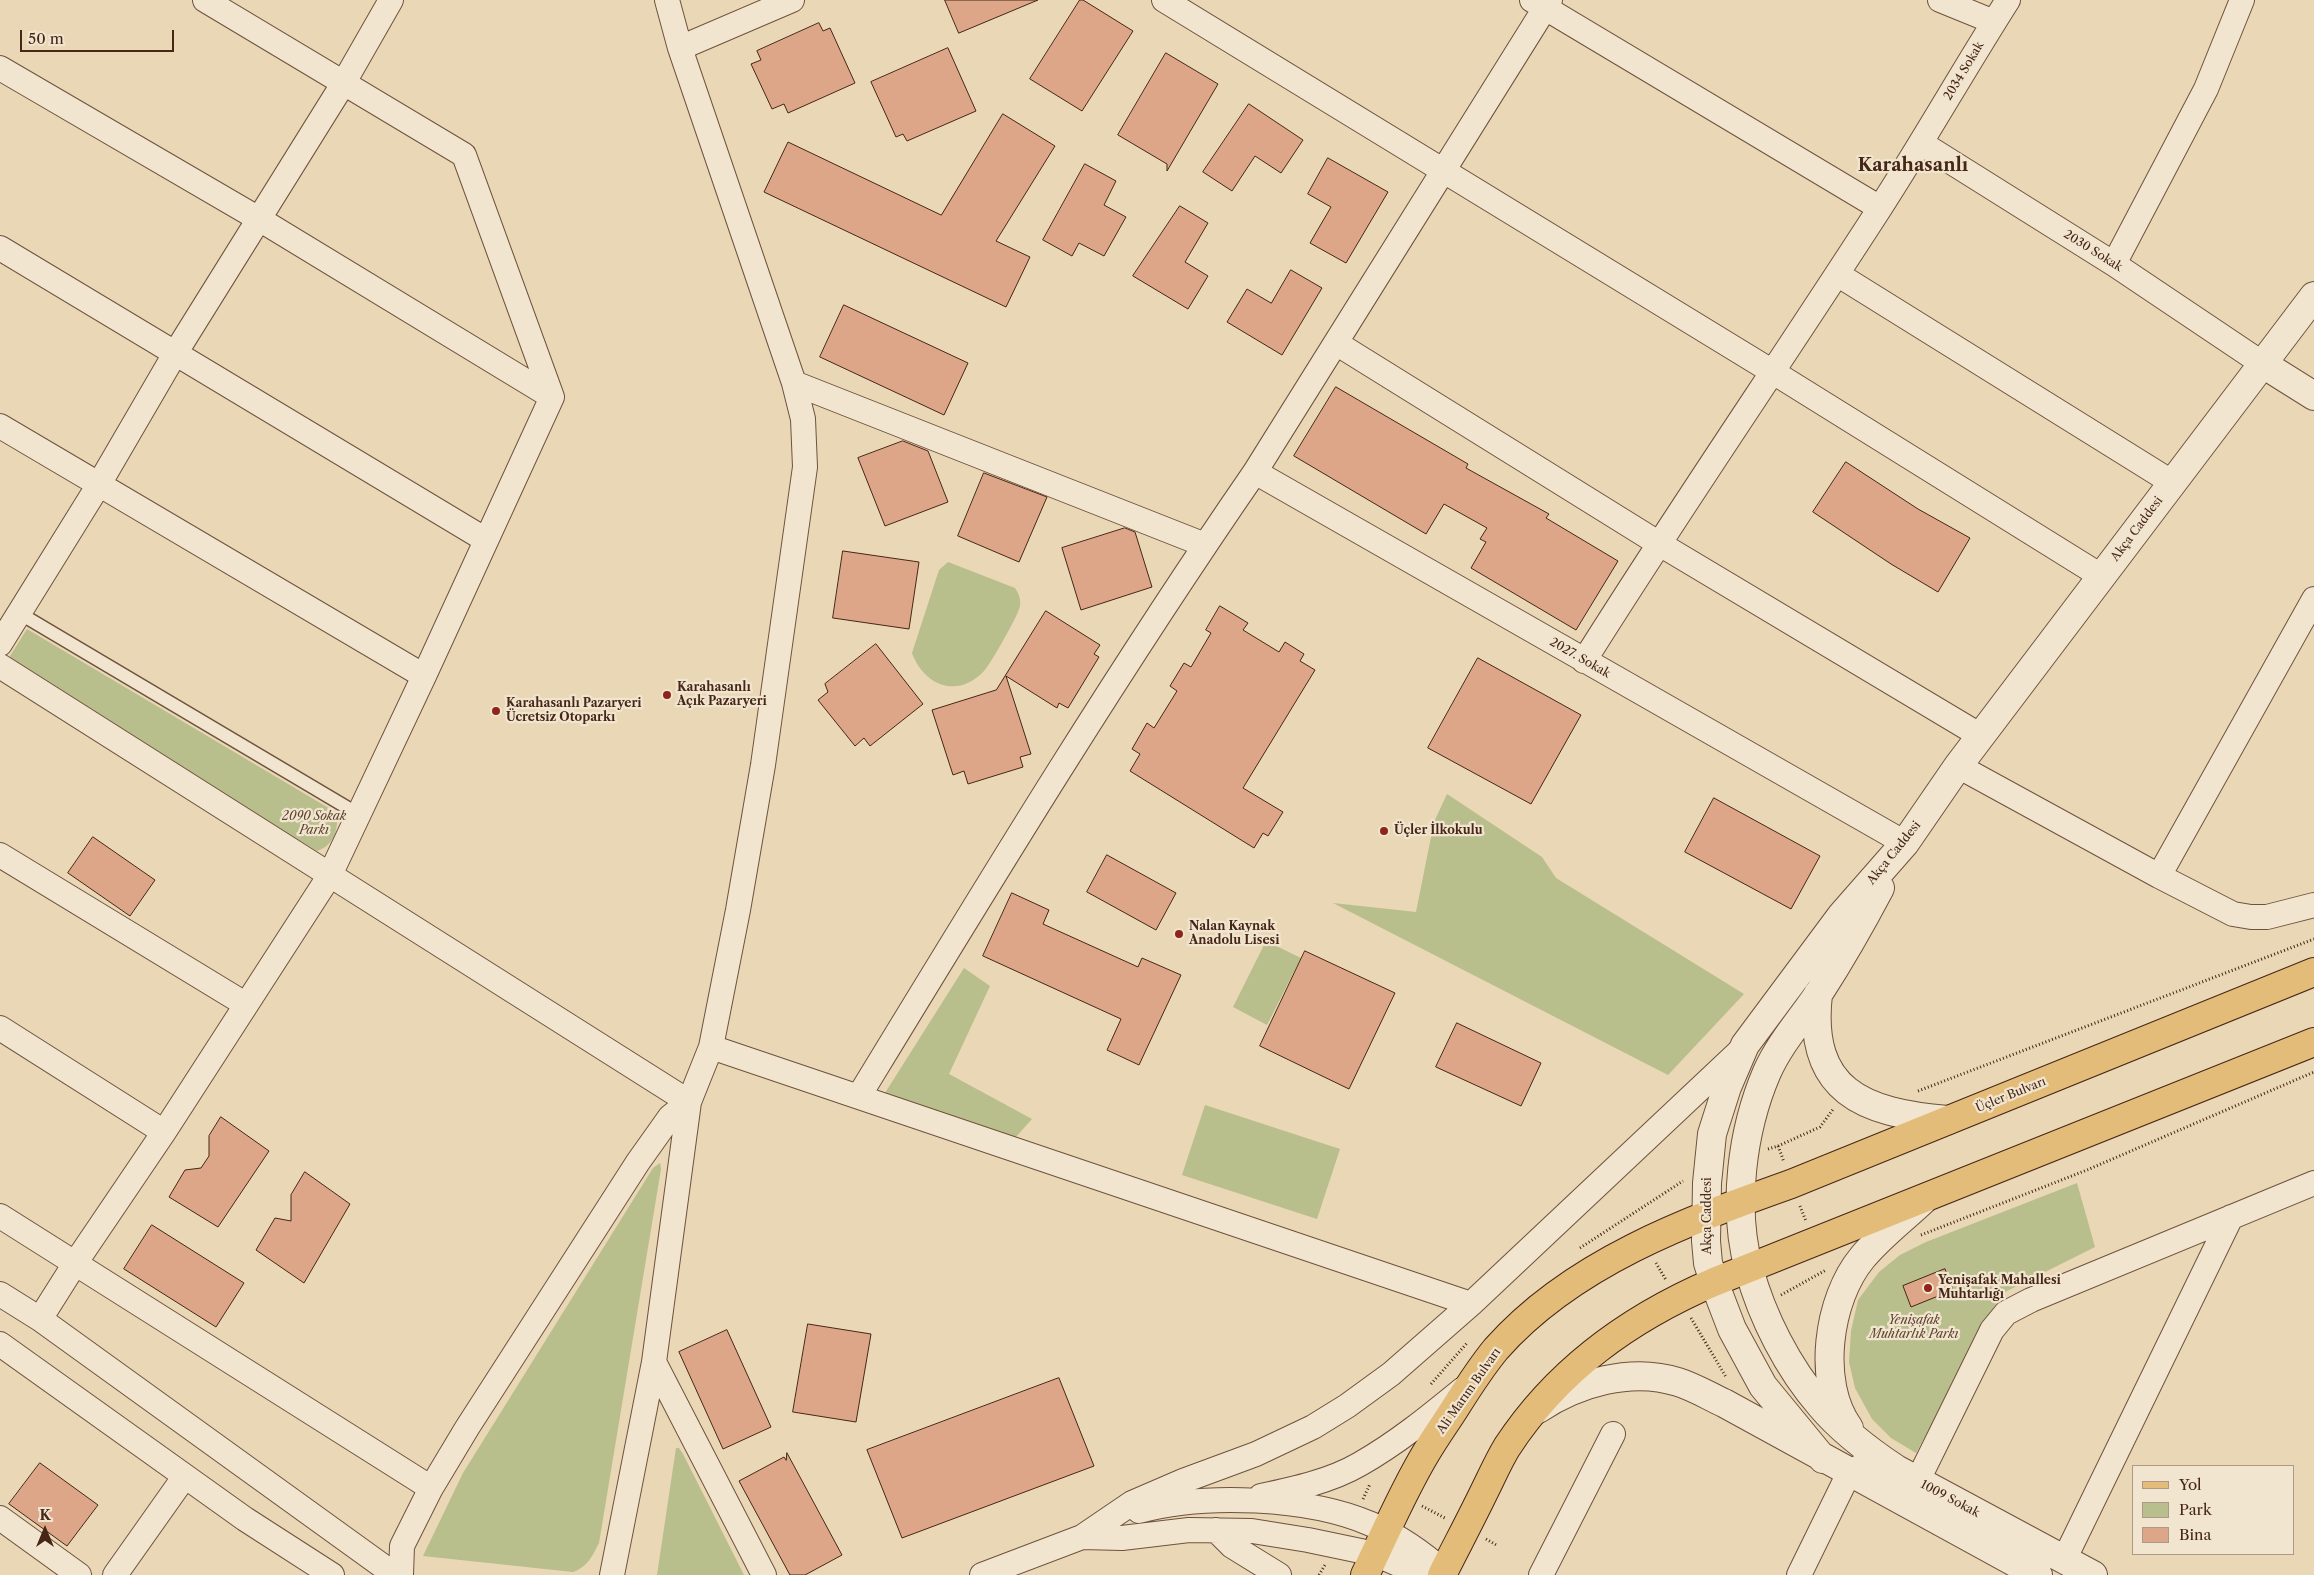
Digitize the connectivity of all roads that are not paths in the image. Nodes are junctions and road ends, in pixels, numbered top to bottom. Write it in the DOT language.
graph roads {
  1 [pos="205,0"];
  2 [pos="667,0"];
  3 [pos="792,0"];
  4 [pos="1164,0"];
  5 [pos="1940,0"];
  6 [pos="2008,0"];
  7 [pos="2242,0"];
  8 [pos="386,1"];
  9 [pos="1542,3"];
  10 [pos="1994,22"];
  11 [pos="680,48"];
  12 [pos="0,68"];
  13 [pos="343,84"];
  14 [pos="1921,143"];
  15 [pos="1442,170"];
  16 [pos="1880,208"];
  17 [pos="259,219"];
  18 [pos="0,248"];
  19 [pos="2114,264"];
  20 [pos="1837,274"];
  21 [pos="2314,296"];
  22 [pos="1336,343"];
  23 [pos="176,352"];
  24 [pos="2263,364"];
  25 [pos="1773,372"];
  26 [pos="794,383"];
  27 [pos="552,396"];
  28 [pos="2314,396"];
  29 [pos="0,426"];
  30 [pos="1255,472"];
  31 [pos="2173,483"];
  32 [pos="98,486"];
  33 [pos="486,540"];
  34 [pos="1658,543"];
  35 [pos="1205,545"];
  36 [pos="2101,576"];
  37 [pos="2314,599"];
  38 [pos="19,613"];
  39 [pos="0,644"];
  40 [pos="1584,661"];
  41 [pos="0,666"];
  42 [pos="424,676"];
  43 [pos="1980,736"];
  44 [pos="1958,766"];
  45 [pos="358,814"];
  46 [pos="1905,843"];
  47 [pos="0,855"];
  48 [pos="330,875"];
  49 [pos="2159,876"];
  50 [pos="2314,905"];
  51 [pos="2314,972"];
  52 [pos="1818,994"];
  53 [pos="245,1004"];
  54 [pos="0,1028"];
  55 [pos="2314,1042"];
  56 [pos="1745,1045"];
  57 [pos="711,1047"];
  58 [pos="859,1096"];
  59 [pos="689,1102"];
  60 [pos="1948,1120"];
  61 [pos="164,1132"];
  62 [pos="2314,1183"];
  63 [pos="1923,1200"];
  64 [pos="1742,1202"];
  65 [pos="1708,1215"];
  66 [pos="0,1216"];
  67 [pos="2231,1217"];
  68 [pos="76,1262"];
  69 [pos="1749,1269"];
  70 [pos="1714,1282"];
  71 [pos="0,1294"];
  72 [pos="1471,1304"];
  73 [pos="40,1320"];
  74 [pos="0,1344"];
  75 [pos="654,1362"];
  76 [pos="1472,1382"];
  77 [pos="1530,1415"];
  78 [pos="1613,1434"];
  79 [pos="1868,1450"];
  80 [pos="1823,1459"];
  81 [pos="1849,1473"];
  82 [pos="185,1476"];
  83 [pos="1917,1482"];
  84 [pos="431,1488"];
  85 [pos="1235,1501"];
  86 [pos="0,1518"];
  87 [pos="1105,1523"];
  88 [pos="1216,1530"];
  89 [pos="1082,1537"];
  90 [pos="1375,1554"];
  91 [pos="2064,1560"];
  92 [pos="1436,1574"];
  93 [pos="79,1575"];
  94 [pos="116,1575"];
  95 [pos="332,1575"];
  96 [pos="395,1575"];
  97 [pos="401,1575"];
  98 [pos="612,1575"];
  99 [pos="764,1575"];
  100 [pos="982,1575"];
  101 [pos="1279,1575"];
  102 [pos="1541,1575"];
  103 [pos="1799,1575"];
  104 [pos="2038,1575"];
  105 [pos="2093,1575"];
  1 -- 13 [label="street"];
  2 -- 11 [label="street"];
  3 -- 11 [label="street"];
  4 -- 15 [label="street"];
  5 -- 10 [label="street"];
  6 -- 10 [label="street, 2034 Sokak"];
  7 -- 19 [label="street"];
  8 -- 13 [label="street"];
  9 -- 15 [label="street"];
  9 -- 16 [label="street"];
  10 -- 14 [label="street, 2034 Sokak"];
  11 -- 26 [label="street"];
  12 -- 17 [label="street"];
  13 -- 17 [label="street"];
  13 -- 27 [label="street"];
  14 -- 16 [label="street, 2034 Sokak"];
  14 -- 19 [label="street, 2030 Sokak"];
  15 -- 22 [label="street"];
  15 -- 25 [label="street"];
  16 -- 20 [label="street, 2034 Sokak"];
  17 -- 23 [label="street"];
  17 -- 27 [label="street"];
  18 -- 23 [label="street"];
  19 -- 24 [label="street, 2030 Sokak"];
  20 -- 25 [label="street, 2034 Sokak"];
  20 -- 31 [label="street"];
  21 -- 24 [label="street, Akça Caddesi"];
  22 -- 30 [label="street"];
  22 -- 34 [label="street"];
  23 -- 32 [label="street"];
  23 -- 33 [label="street"];
  24 -- 28 [label="street"];
  24 -- 31 [label="street, Akça Caddesi"];
  25 -- 34 [label="street, 2034 Sokak"];
  25 -- 36 [label="street"];
  26 -- 35 [label="street"];
  26 -- 57 [label="street"];
  27 -- 33 [label="street"];
  29 -- 32 [label="street"];
  30 -- 35 [label="street"];
  30 -- 40 [label="street, 2027. Sokak"];
  31 -- 36 [label="street, Akça Caddesi"];
  32 -- 38 [label="street"];
  32 -- 42 [label="street"];
  33 -- 42 [label="street"];
  34 -- 40 [label="street, 2034 Sokak"];
  34 -- 43 [label="street"];
  35 -- 58 [label="street"];
  36 -- 43 [label="street, Akça Caddesi"];
  37 -- 49 [label="street"];
  38 -- 39 [label="street"];
  38 -- 45 [label="lane"];
  40 -- 46 [label="street, 2027. Sokak"];
  41 -- 48 [label="street"];
  42 -- 45 [label="street"];
  43 -- 44 [label="street, Akça Caddesi"];
  44 -- 46 [label="street, Akça Caddesi"];
  44 -- 49 [label="street"];
  45 -- 48 [label="street"];
  46 -- 52 [label="street, 1009 Sokak"];
  46 -- 56 [label="street, Akça Caddesi"];
  47 -- 53 [label="street"];
  48 -- 53 [label="street"];
  48 -- 59 [label="street"];
  49 -- 50 [label="street"];
  51 -- 60 [label="main road, Üçler Bulvarı"];
  52 -- 60 [label="street"];
  52 -- 64 [label="street, 1009 Sokak"];
  53 -- 61 [label="street"];
  54 -- 61 [label="street"];
  55 -- 63 [label="main road"];
  56 -- 65 [label="street, Akça Caddesi"];
  56 -- 72 [label="street"];
  57 -- 58 [label="street"];
  57 -- 59 [label="street"];
  58 -- 72 [label="street"];
  59 -- 75 [label="street"];
  59 -- 84 [label="street"];
  60 -- 64 [label="main road, Üçler Bulvarı"];
  61 -- 68 [label="street"];
  62 -- 67 [label="street"];
  63 -- 69 [label="main road"];
  63 -- 79 [label="street"];
  64 -- 65 [label="main road, Üçler Bulvarı"];
  64 -- 69 [label="street, 1009 Sokak"];
  65 -- 70 [label="street, Akça Caddesi"];
  65 -- 76 [label="main road, Ali Marım Bulvarı"];
  66 -- 68 [label="street"];
  67 -- 83 [label="street"];
  67 -- 91 [label="street"];
  68 -- 73 [label="street"];
  68 -- 84 [label="street"];
  69 -- 70 [label="main road"];
  69 -- 79 [label="street, 1009 Sokak"];
  70 -- 77 [label="main road"];
  70 -- 80 [label="street, Akça Caddesi"];
  71 -- 73 [label="street"];
  72 -- 87 [label="street"];
  73 -- 96 [label="street"];
  74 -- 82 [label="street"];
  75 -- 98 [label="street"];
  75 -- 99 [label="street"];
  76 -- 85 [label="street"];
  76 -- 90 [label="main road, Ali Marım Bulvarı"];
  77 -- 80 [label="street, 1009 Sokak"];
  77 -- 92 [label="main road"];
  78 -- 102 [label="street"];
  79 -- 81 [label="street"];
  79 -- 83 [label="street, 1009 Sokak"];
  80 -- 81 [label="street, 1009 Sokak"];
  81 -- 103 [label="street"];
  81 -- 104 [label="street, 1009 Sokak"];
  82 -- 94 [label="street"];
  82 -- 95 [label="street"];
  83 -- 91 [label="street, 1009 Sokak"];
  84 -- 97 [label="street"];
  85 -- 87 [label="street"];
  85 -- 90 [label="street"];
  86 -- 93 [label="street"];
  87 -- 89 [label="street"];
  88 -- 89 [label="street"];
  88 -- 90 [label="street"];
  88 -- 101 [label="street"];
  89 -- 100 [label="street"];
  90 -- 92 [label="street"];
  91 -- 105 [label="street, 1009 Sokak"];
}
